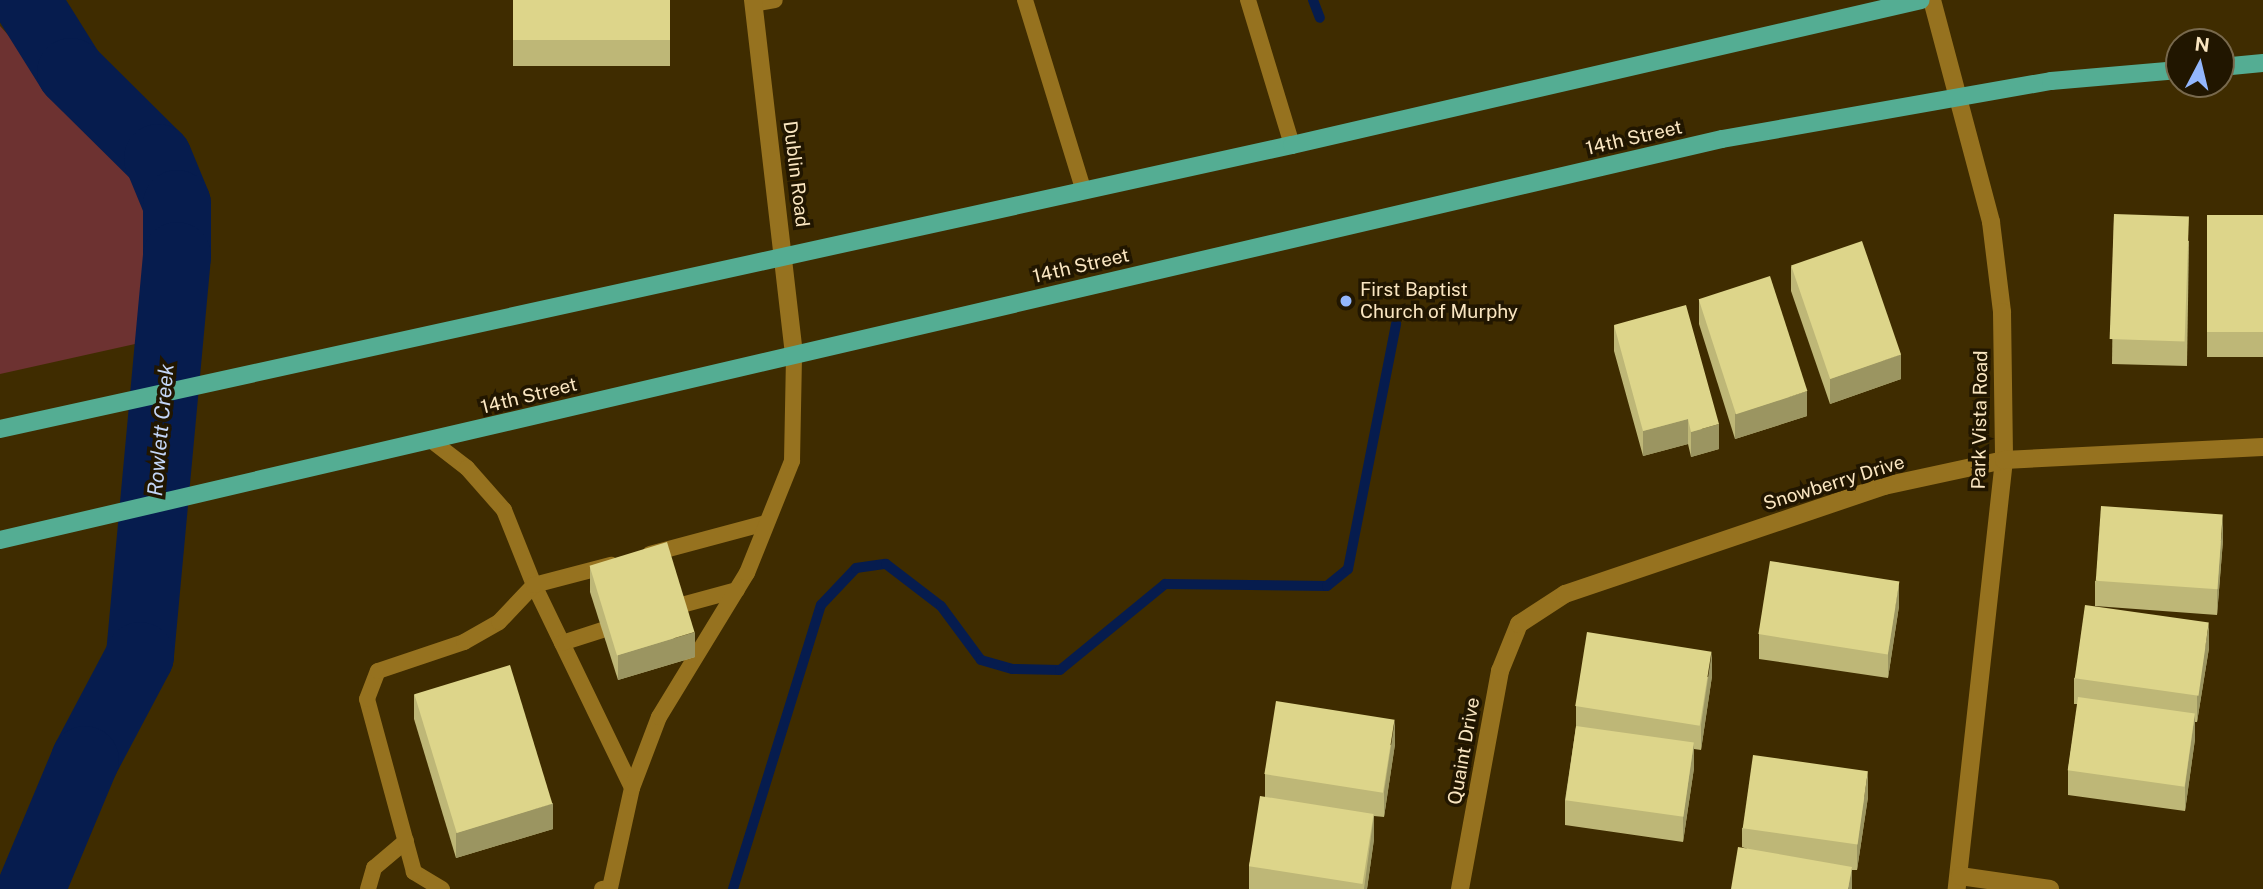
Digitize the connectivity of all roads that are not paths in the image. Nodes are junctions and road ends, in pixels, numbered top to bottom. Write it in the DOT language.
graph roads {
  1 [pos="775,0"];
  2 [pos="1025,0"];
  3 [pos="1248,0"];
  4 [pos="1921,0"];
  5 [pos="1932,0"];
  6 [pos="753,2"];
  7 [pos="2263,63"];
  8 [pos="2235,66"];
  9 [pos="2165,71"];
  10 [pos="1960,98"];
  11 [pos="1292,145"];
  12 [pos="1083,189"];
  13 [pos="785,253"];
  14 [pos="794,354"];
  15 [pos="0,429"];
  16 [pos="432,441"];
  17 [pos="2263,447"];
  18 [pos="2004,460"];
  19 [pos="766,523"];
  20 [pos="0,540"];
  21 [pos="534,585"];
  22 [pos="737,590"];
  23 [pos="678,606"];
  24 [pos="1520,624"];
  25 [pos="602,630"];
  26 [pos="562,643"];
  27 [pos="632,788"];
  28 [pos="405,841"];
  29 [pos="1959,882"];
  30 [pos="368,889"];
  31 [pos="442,889"];
  32 [pos="602,889"];
  33 [pos="610,889"];
  34 [pos="1460,889"];
  35 [pos="2050,889"];
  1 -- 6 [label="lane"];
  2 -- 12 [label="lane"];
  3 -- 11 [label="lane"];
  4 -- 11 [label="main road"];
  5 -- 10 [label="street, Park Vista Road"];
  6 -- 13 [label="street, Dublin Road"];
  7 -- 8 [label="main road"];
  9 -- 10 [label="main road, 14th Street"];
  10 -- 14 [label="main road, 14th Street"];
  10 -- 18 [label="street, Park Vista Road"];
  11 -- 12 [label="main road"];
  12 -- 13 [label="main road"];
  13 -- 14 [label="street, Dublin Road"];
  13 -- 15 [label="main road"];
  14 -- 16 [label="main road, 14th Street"];
  14 -- 19 [label="lane"];
  16 -- 20 [label="main road, 14th Street"];
  16 -- 21 [label="lane"];
  17 -- 18 [label="street, Snowberry Drive"];
  18 -- 24 [label="street, Snowberry Drive"];
  18 -- 29 [label="street, Park Vista Road"];
  19 -- 21 [label="lane"];
  19 -- 22 [label="lane"];
  21 -- 26 [label="lane"];
  21 -- 28 [label="lane"];
  22 -- 23 [label="lane"];
  22 -- 27 [label="lane"];
  24 -- 34 [label="street, Quaint Drive"];
  25 -- 26 [label="lane"];
  26 -- 27 [label="lane"];
  27 -- 33 [label="lane"];
  28 -- 30 [label="lane"];
  28 -- 31 [label="lane"];
  29 -- 35 [label="street"];
  32 -- 33 [label="lane"];
}
